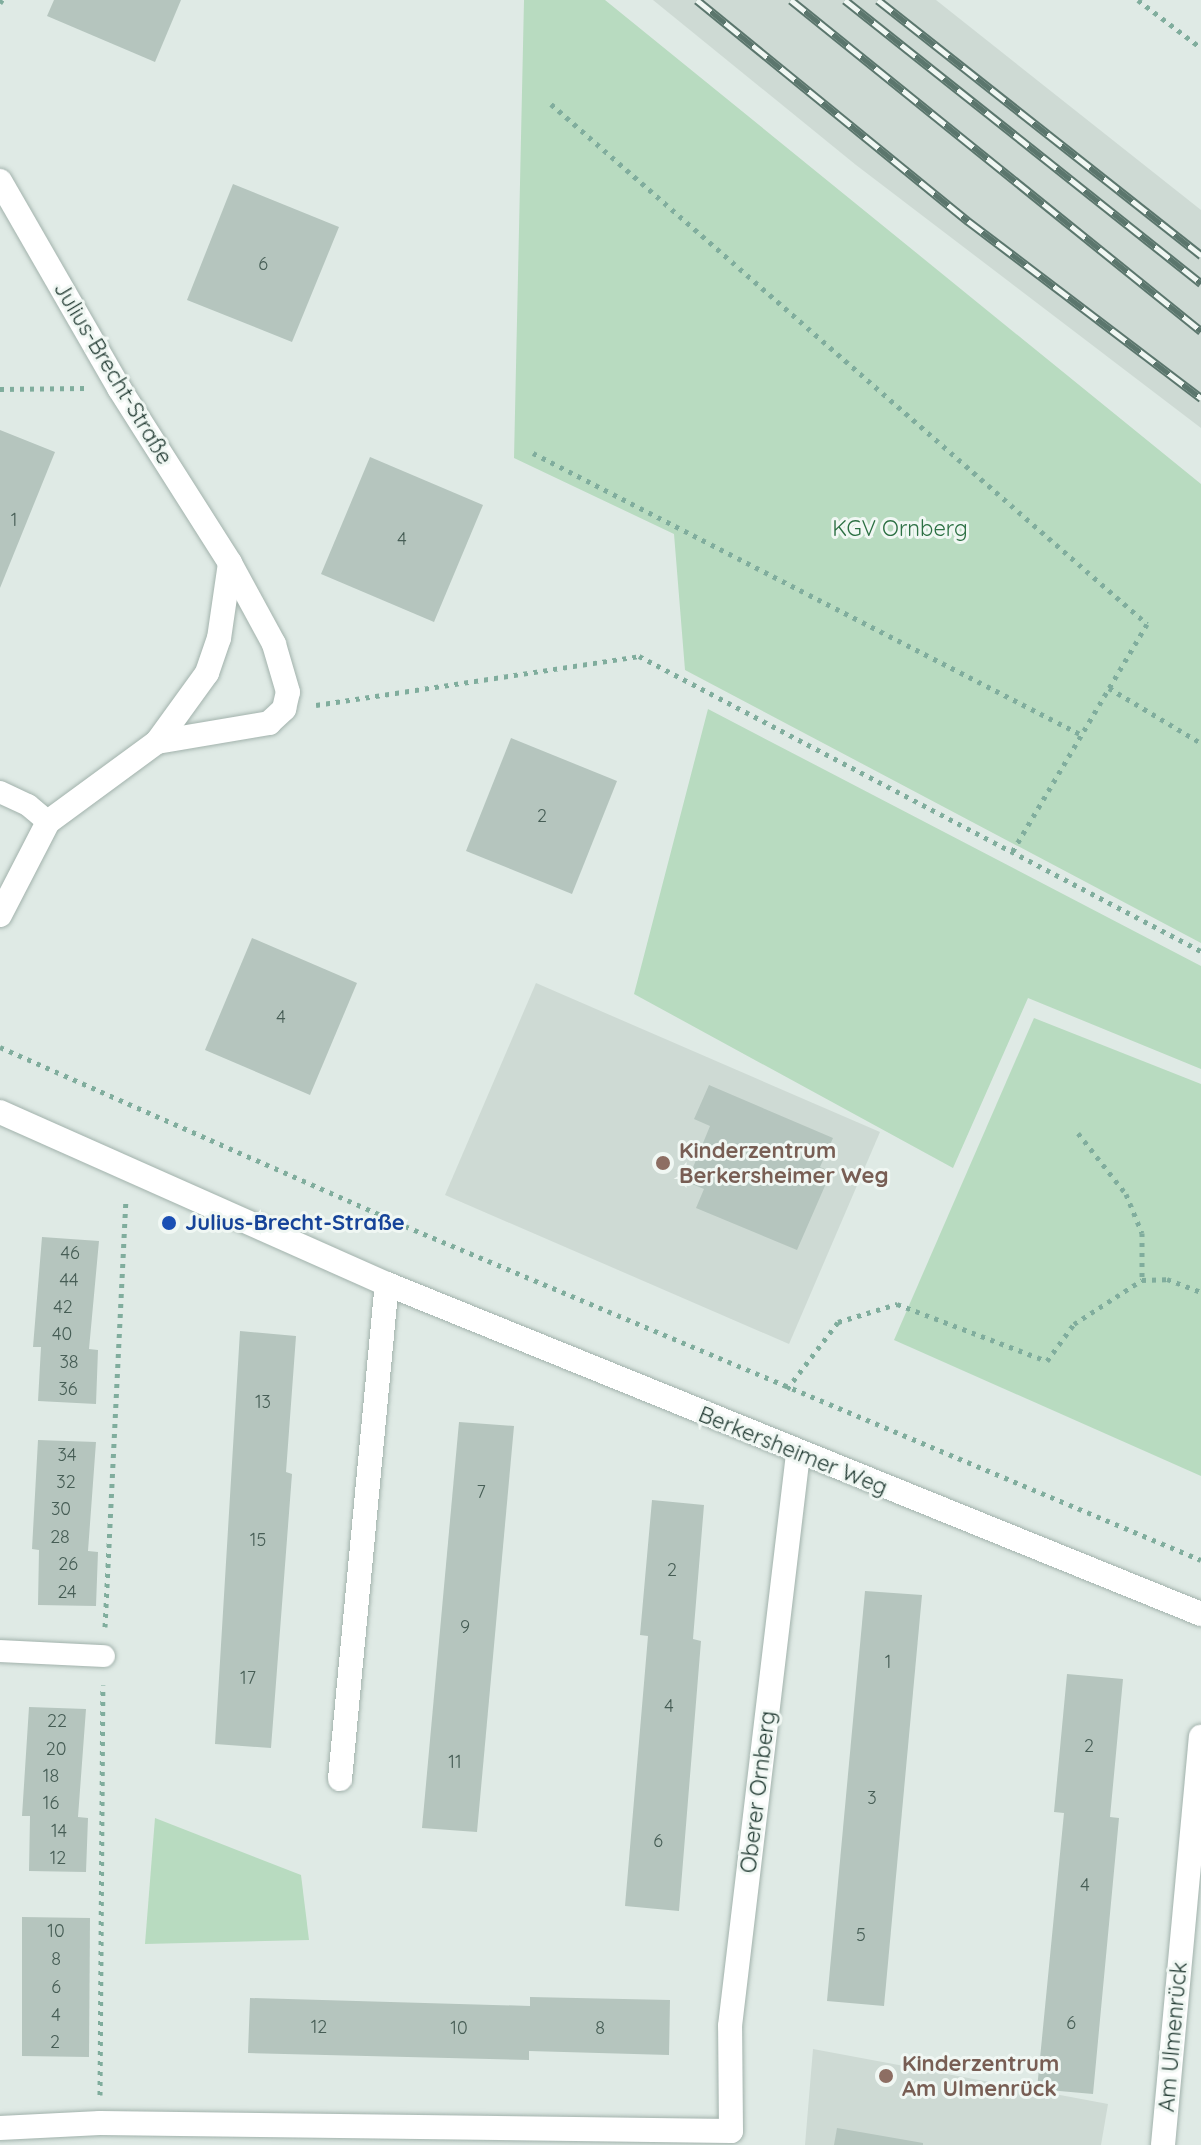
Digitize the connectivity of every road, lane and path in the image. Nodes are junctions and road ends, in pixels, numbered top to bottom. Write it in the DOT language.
graph roads {
  1 [pos="1138,0"];
  2 [pos="1201,48"];
  3 [pos="551,104"];
  4 [pos="0,182"];
  5 [pos="119,388"];
  6 [pos="0,389"];
  7 [pos="533,453"];
  8 [pos="230,563"];
  9 [pos="1109,688"];
  10 [pos="284,709"];
  11 [pos="1082,735"];
  12 [pos="157,742"];
  13 [pos="1201,743"];
  14 [pos="0,792"];
  15 [pos="48,822"];
  16 [pos="1012,852"];
  17 [pos="0,915"];
  18 [pos="1201,951"];
  19 [pos="0,1047"];
  20 [pos="0,1112"];
  21 [pos="1078,1133"];
  22 [pos="1142,1280"];
  23 [pos="387,1284"];
  24 [pos="1201,1292"];
  25 [pos="787,1389"];
  26 [pos="798,1454"];
  27 [pos="1201,1560"];
  28 [pos="1201,1614"];
  29 [pos="0,1651"];
  30 [pos="104,1656"];
  31 [pos="1201,1737"];
  32 [pos="340,1779"];
  33 [pos="0,2128"];
  34 [pos="730,2138"];
  35 [pos="1163,2145"];
  1 -- 2 [label="path"];
  3 -- 9 [label="path"];
  4 -- 5 [label="street, Julius-Brecht-Straße"];
  5 -- 6 [label="path"];
  5 -- 8 [label="street, Julius-Brecht-Straße"];
  7 -- 11 [label="path"];
  8 -- 10 [label="street, Julius-Brecht-Straße"];
  8 -- 12 [label="street"];
  9 -- 11 [label="path"];
  9 -- 13 [label="path"];
  10 -- 12 [label="street"];
  10 -- 16 [label="path"];
  11 -- 16 [label="path"];
  12 -- 15 [label="street"];
  14 -- 15 [label="lane"];
  15 -- 17 [label="street"];
  16 -- 18 [label="path"];
  19 -- 25 [label="path"];
  20 -- 23 [label="street, Berkersheimer Weg"];
  21 -- 22 [label="path"];
  22 -- 24 [label="path"];
  22 -- 25 [label="path"];
  23 -- 26 [label="street, Berkersheimer Weg"];
  23 -- 32 [label="street"];
  25 -- 27 [label="path"];
  26 -- 28 [label="street, Berkersheimer Weg"];
  26 -- 34 [label="street, Oberer Ornberg"];
  29 -- 30 [label="lane"];
  31 -- 35 [label="street, Am Ulmenrück"];
  33 -- 34 [label="street, Oberer Ornberg"];
}
